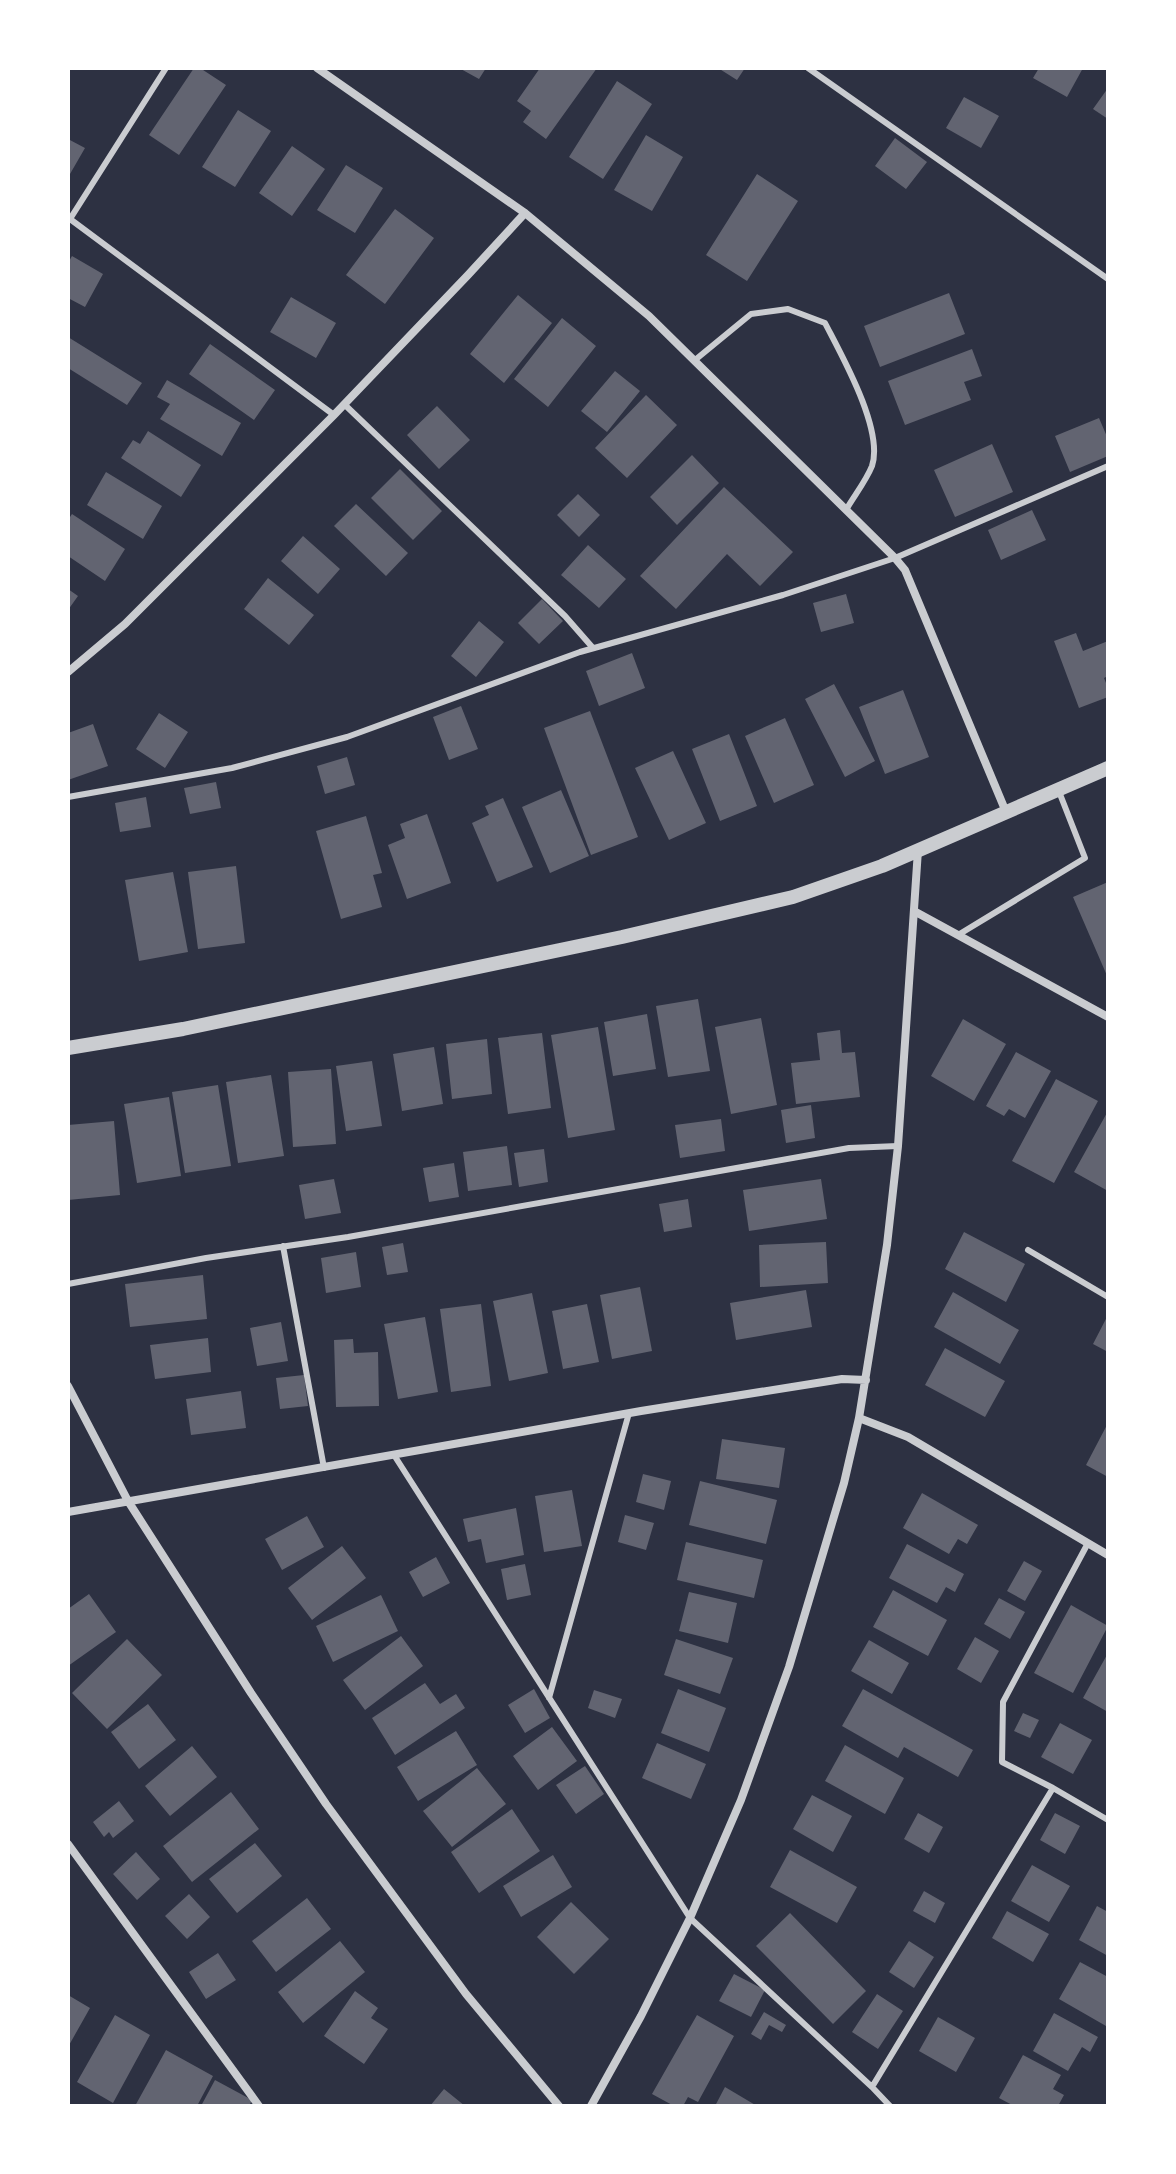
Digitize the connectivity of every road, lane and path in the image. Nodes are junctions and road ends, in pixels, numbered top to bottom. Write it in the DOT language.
graph roads {
  1 [pos="166,68"];
  2 [pos="317,68"];
  3 [pos="808,68"];
  4 [pos="525,213"];
  5 [pos="69,220"];
  6 [pos="1108,279"];
  7 [pos="695,360"];
  8 [pos="344,404"];
  9 [pos="334,415"];
  10 [pos="1108,466"];
  11 [pos="846,510"];
  12 [pos="895,558"];
  13 [pos="593,648"];
  14 [pos="68,672"];
  15 [pos="1108,768"];
  16 [pos="1058,789"];
  17 [pos="68,797"];
  18 [pos="1006,812"];
  19 [pos="918,850"];
  20 [pos="914,911"];
  21 [pos="958,935"];
  22 [pos="1108,1017"];
  23 [pos="68,1048"];
  24 [pos="898,1146"];
  25 [pos="283,1246"];
  26 [pos="1028,1250"];
  27 [pos="68,1284"];
  28 [pos="1108,1297"];
  29 [pos="866,1380"];
  30 [pos="68,1386"];
  31 [pos="629,1413"];
  32 [pos="859,1418"];
  33 [pos="394,1455"];
  34 [pos="324,1468"];
  35 [pos="128,1501"];
  36 [pos="68,1512"];
  37 [pos="1088,1543"];
  38 [pos="1108,1555"];
  39 [pos="549,1698"];
  40 [pos="1053,1788"];
  41 [pos="1108,1820"];
  42 [pos="68,1844"];
  43 [pos="690,1918"];
  44 [pos="872,2087"];
  45 [pos="259,2106"];
  46 [pos="559,2106"];
  47 [pos="591,2106"];
  48 [pos="890,2106"];
  1 -- 5 [label="lane"];
  2 -- 4 [label="street"];
  3 -- 6 [label="lane"];
  4 -- 7 [label="street"];
  4 -- 8 [label="street"];
  5 -- 9 [label="lane"];
  7 -- 11 [label="street"];
  7 -- 11 [label="lane"];
  8 -- 9 [label="street"];
  8 -- 13 [label="lane"];
  9 -- 14 [label="street"];
  10 -- 12 [label="lane"];
  11 -- 12 [label="street"];
  12 -- 13 [label="lane"];
  12 -- 18 [label="street"];
  13 -- 17 [label="lane"];
  15 -- 16 [label="street"];
  16 -- 18 [label="street"];
  16 -- 21 [label="lane"];
  18 -- 19 [label="street"];
  19 -- 20 [label="street"];
  19 -- 23 [label="street"];
  20 -- 21 [label="street"];
  20 -- 24 [label="street"];
  21 -- 22 [label="street"];
  24 -- 25 [label="lane"];
  24 -- 29 [label="street"];
  25 -- 27 [label="lane"];
  25 -- 34 [label="lane"];
  26 -- 28 [label="lane"];
  29 -- 31 [label="street"];
  29 -- 32 [label="street"];
  30 -- 35 [label="street"];
  31 -- 33 [label="street"];
  31 -- 39 [label="lane"];
  32 -- 37 [label="street"];
  32 -- 43 [label="street"];
  33 -- 34 [label="street"];
  33 -- 39 [label="lane"];
  34 -- 35 [label="street"];
  35 -- 36 [label="street"];
  35 -- 46 [label="street"];
  37 -- 38 [label="street"];
  37 -- 40 [label="lane"];
  39 -- 43 [label="lane"];
  40 -- 41 [label="lane"];
  40 -- 44 [label="lane"];
  42 -- 45 [label="street"];
  43 -- 44 [label="lane"];
  43 -- 47 [label="street"];
  44 -- 48 [label="lane"];
}
